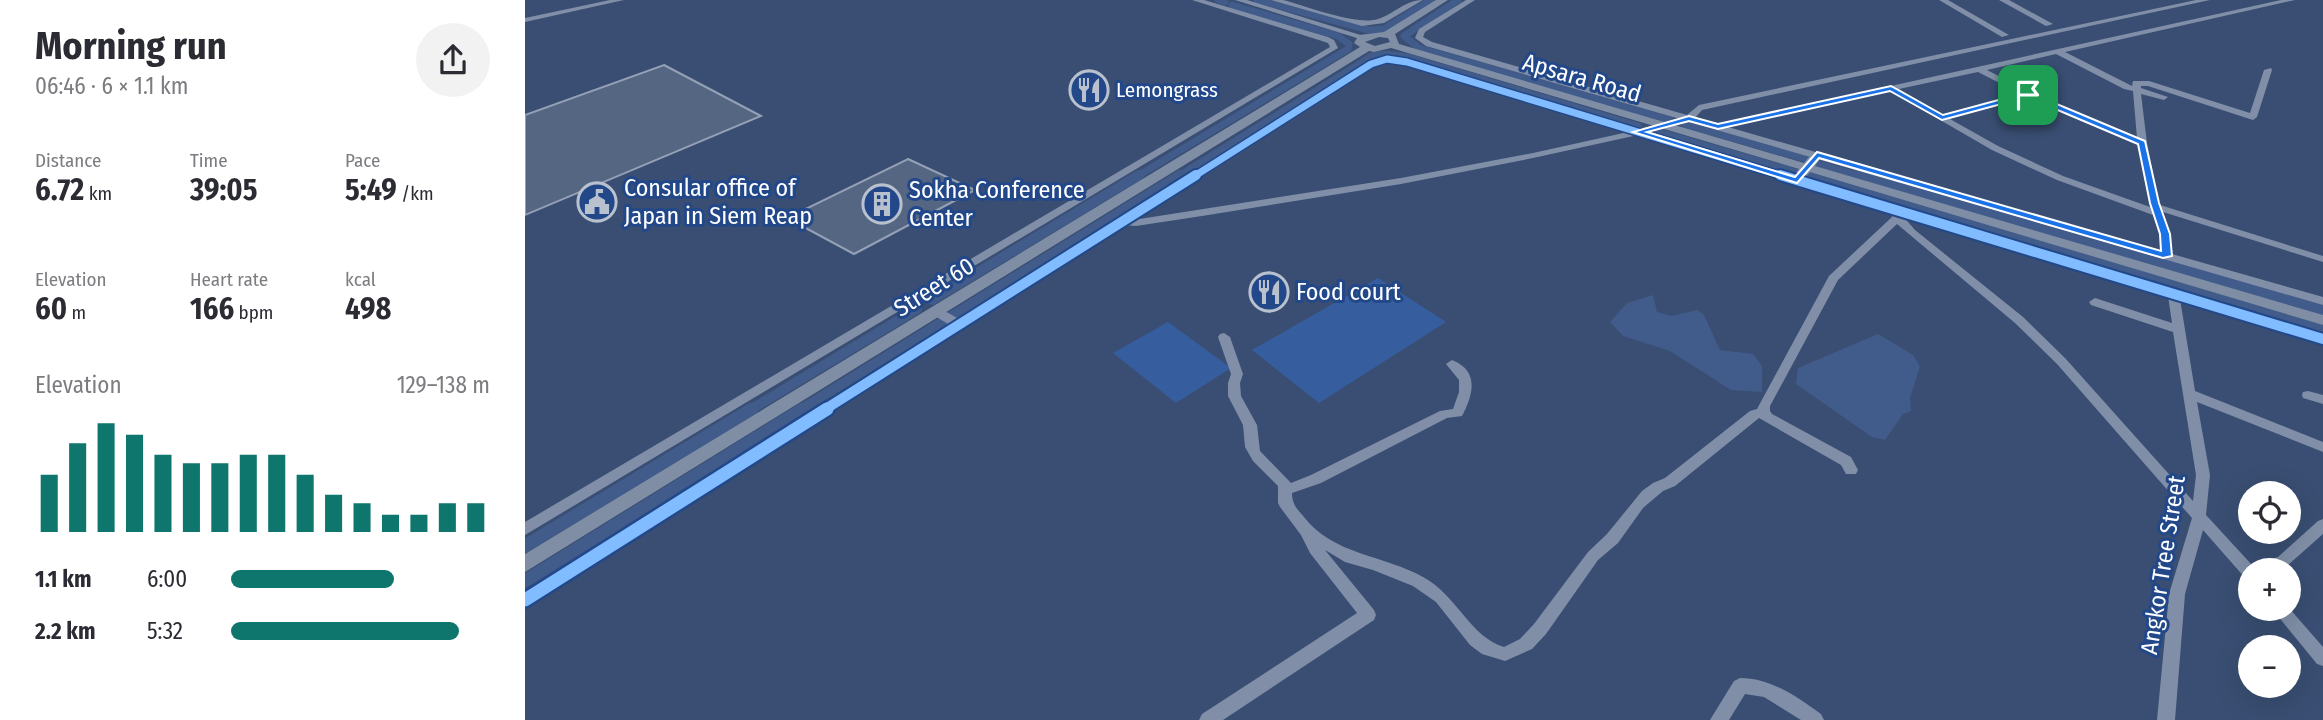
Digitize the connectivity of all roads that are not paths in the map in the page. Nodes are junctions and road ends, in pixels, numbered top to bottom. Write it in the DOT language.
graph roads {
  1 [pos="620,0"];
  2 [pos="1196,0"];
  3 [pos="1237,0"];
  4 [pos="1275,0"];
  5 [pos="1419,0"];
  6 [pos="1443,0"];
  7 [pos="1471,0"];
  8 [pos="1943,0"];
  9 [pos="2003,0"];
  10 [pos="2206,0"];
  11 [pos="2291,0"];
  12 [pos="1221,8"];
  13 [pos="525,20"];
  14 [pos="2049,24"];
  15 [pos="2005,35"];
  16 [pos="1390,40"];
  17 [pos="1365,43"];
  18 [pos="2058,52"];
  19 [pos="1981,69"];
  20 [pos="2268,70"];
  21 [pos="1891,88"];
  22 [pos="2136,90"];
  23 [pos="2028,95"];
  24 [pos="2179,102"];
  25 [pos="1689,118"];
  26 [pos="1942,118"];
  27 [pos="1664,125"];
  28 [pos="1718,127"];
  29 [pos="1637,132"];
  30 [pos="2142,143"];
  31 [pos="1817,155"];
  32 [pos="1807,167"];
  33 [pos="1797,180"];
  34 [pos="2157,210"];
  35 [pos="1896,214"];
  36 [pos="1121,222"];
  37 [pos="2167,256"];
  38 [pos="2323,259"];
  39 [pos="2173,294"];
  40 [pos="2323,301"];
  41 [pos="2095,302"];
  42 [pos="947,318"];
  43 [pos="2323,320"];
  44 [pos="2179,330"];
  45 [pos="1224,337"];
  46 [pos="2323,339"];
  47 [pos="1453,364"];
  48 [pos="2190,394"];
  49 [pos="2308,395"];
  50 [pos="2323,400"];
  51 [pos="1763,412"];
  52 [pos="2323,447"];
  53 [pos="1851,470"];
  54 [pos="1286,490"];
  55 [pos="2199,517"];
  56 [pos="2323,525"];
  57 [pos="525,529"];
  58 [pos="1307,532"];
  59 [pos="2238,558"];
  60 [pos="2286,558"];
  61 [pos="525,564"];
  62 [pos="525,600"];
  63 [pos="2290,621"];
  64 [pos="2323,659"];
  65 [pos="1207,720"];
  66 [pos="1719,720"];
  67 [pos="1815,720"];
  68 [pos="2166,720"];
  1 -- 13 [label="street"];
  2 -- 12 [label="street"];
  3 -- 12 [label="street"];
  3 -- 17 [label="street"];
  4 -- 5 [label="street"];
  6 -- 16 [label="main road"];
  7 -- 25 [label="street"];
  8 -- 15 [label="street"];
  9 -- 14 [label="street"];
  10 -- 25 [label="street"];
  11 -- 18 [label="street"];
  12 -- 57 [label="street"];
  16 -- 17 [label="main road"];
  16 -- 27 [label="main road, Apsara Road"];
  17 -- 42 [label="main road, Street 60"];
  18 -- 19 [label="street"];
  18 -- 22 [label="street"];
  19 -- 21 [label="street"];
  19 -- 23 [label="street"];
  20 -- 22 [label="street"];
  21 -- 26 [label="street"];
  21 -- 28 [label="street"];
  22 -- 24 [label="street"];
  22 -- 30 [label="street"];
  23 -- 26 [label="street"];
  23 -- 30 [label="street"];
  25 -- 27 [label="street"];
  25 -- 28 [label="street"];
  26 -- 34 [label="street"];
  27 -- 29 [label="street"];
  27 -- 32 [label="main road, Apsara Road"];
  28 -- 31 [label="street"];
  29 -- 33 [label="street"];
  29 -- 36 [label="street"];
  29 -- 36 [label="street"];
  30 -- 34 [label="street"];
  31 -- 32 [label="main road"];
  31 -- 37 [label="street"];
  32 -- 33 [label="main road"];
  32 -- 43 [label="main road, Apsara Road"];
  33 -- 35 [label="street"];
  34 -- 37 [label="street"];
  34 -- 38 [label="street"];
  35 -- 39 [label="street"];
  35 -- 51 [label="street"];
  35 -- 55 [label="street"];
  36 -- 42 [label="street"];
  37 -- 40 [label="street"];
  39 -- 44 [label="street, Angkor Tree Street"];
  39 -- 46 [label="street"];
  41 -- 44 [label="street"];
  42 -- 61 [label="main road, Street 60"];
  42 -- 62 [label="street"];
  44 -- 48 [label="street, Angkor Tree Street"];
  45 -- 54 [label="street"];
  47 -- 54 [label="street"];
  48 -- 52 [label="street"];
  48 -- 55 [label="street, Angkor Tree Street"];
  49 -- 50 [label="street"];
  51 -- 53 [label="street"];
  51 -- 58 [label="street"];
  54 -- 58 [label="street"];
  55 -- 59 [label="street"];
  55 -- 68 [label="street, Angkor Tree Street"];
  56 -- 60 [label="street"];
  58 -- 65 [label="street"];
  63 -- 64 [label="street"];
  66 -- 67 [label="street"];
}
